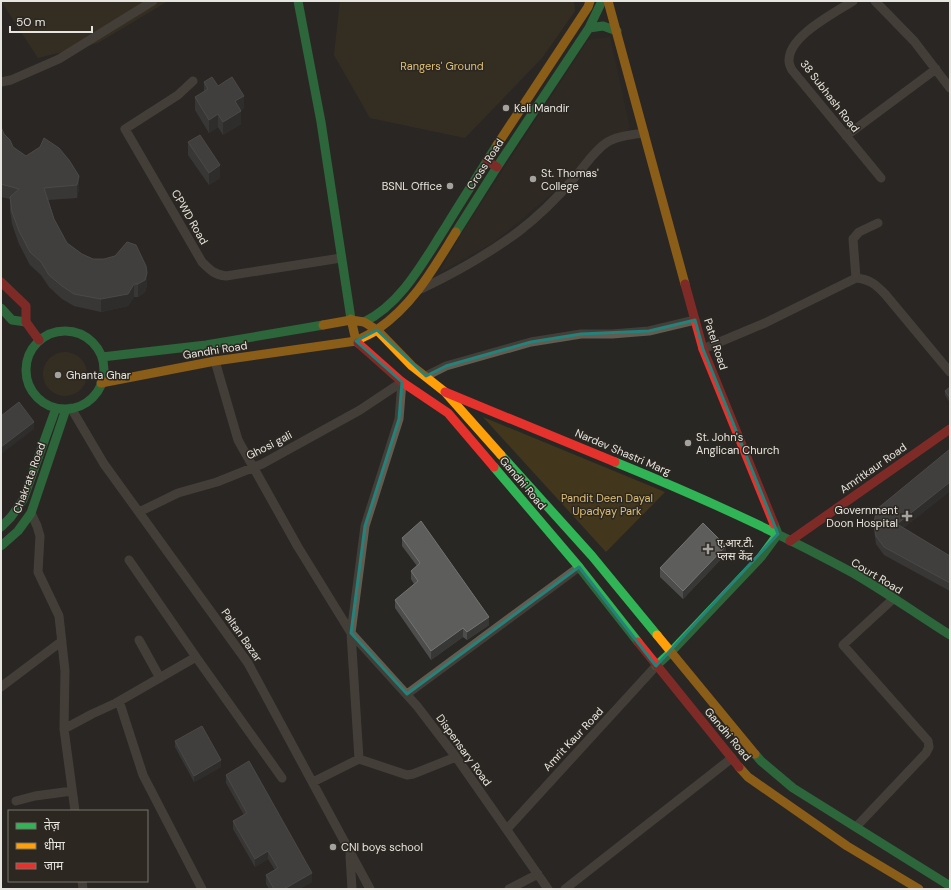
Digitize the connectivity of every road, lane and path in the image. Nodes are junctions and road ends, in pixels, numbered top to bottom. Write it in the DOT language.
graph roads {
  1 [pos="153,1"];
  2 [pos="298,1"];
  3 [pos="590,1"];
  4 [pos="602,1"];
  5 [pos="608,1"];
  6 [pos="853,1"];
  7 [pos="875,1"];
  8 [pos="589,28"];
  9 [pos="617,31"];
  10 [pos="936,69"];
  11 [pos="193,81"];
  12 [pos="1,82"];
  13 [pos="950,88"];
  14 [pos="644,133"];
  15 [pos="846,136"];
  16 [pos="487,161"];
  17 [pos="497,167"];
  18 [pos="881,178"];
  19 [pos="878,223"];
  20 [pos="341,258"];
  21 [pos="856,278"];
  22 [pos="1,282"];
  23 [pos="420,289"];
  24 [pos="1,308"];
  25 [pos="351,320"];
  26 [pos="695,320"];
  27 [pos="26,322"];
  28 [pos="364,322"];
  29 [pos="377,330"];
  30 [pos="39,340"];
  31 [pos="356,341"];
  32 [pos="703,349"];
  33 [pos="102,357"];
  34 [pos="215,361"];
  35 [pos="950,372"];
  36 [pos="426,376"];
  37 [pos="402,382"];
  38 [pos="101,383"];
  39 [pos="445,392"];
  40 [pos="56,408"];
  41 [pos="69,408"];
  42 [pos="950,429"];
  43 [pos="253,467"];
  44 [pos="139,512"];
  45 [pos="31,513"];
  46 [pos="1,527"];
  47 [pos="778,534"];
  48 [pos="790,541"];
  49 [pos="1,546"];
  50 [pos="129,560"];
  51 [pos="579,567"];
  52 [pos="893,599"];
  53 [pos="351,633"];
  54 [pos="950,635"];
  55 [pos="139,640"];
  56 [pos="62,641"];
  57 [pos="671,652"];
  58 [pos="196,657"];
  59 [pos="656,666"];
  60 [pos="160,678"];
  61 [pos="1,687"];
  62 [pos="407,694"];
  63 [pos="116,703"];
  64 [pos="64,729"];
  65 [pos="456,757"];
  66 [pos="732,758"];
  67 [pos="360,759"];
  68 [pos="282,778"];
  69 [pos="313,782"];
  70 [pos="72,791"];
  71 [pos="16,802"];
  72 [pos="75,810"];
  73 [pos="856,827"];
  74 [pos="507,829"];
  75 [pos="350,853"];
  76 [pos="538,874"];
  77 [pos="950,886"];
  78 [pos="202,889"];
  79 [pos="352,889"];
  80 [pos="370,889"];
  81 [pos="510,889"];
  82 [pos="548,889"];
  83 [pos="565,889"];
  84 [pos="919,889"];
  1 -- 12 [label="street"];
  2 -- 20 [label="main road"];
  3 -- 16 [label="main road, Cross Road"];
  4 -- 8 [label="main road, Cross Road"];
  5 -- 9 [label="main road, Patel Road"];
  6 -- 15 [label="street, 38 Subhash Road"];
  7 -- 10 [label="street"];
  8 -- 9 [label="main road"];
  8 -- 17 [label="main road, Cross Road"];
  9 -- 14 [label="main road, Patel Road"];
  10 -- 13 [label="street"];
  10 -- 15 [label="street"];
  11 -- 20 [label="street, CPWD Road"];
  14 -- 23 [label="street"];
  14 -- 26 [label="main road, Patel Road"];
  15 -- 18 [label="street, 38 Subhash Road"];
  16 -- 17 [label="main road"];
  16 -- 28 [label="main road, Cross Road"];
  17 -- 23 [label="main road, Cross Road"];
  19 -- 21 [label="street"];
  20 -- 25 [label="main road"];
  21 -- 32 [label="street"];
  21 -- 35 [label="street"];
  22 -- 27 [label="main road"];
  23 -- 29 [label="main road, Cross Road"];
  24 -- 27 [label="main road"];
  25 -- 28 [label="main road, Gandhi Road"];
  25 -- 31 [label="main road"];
  25 -- 33 [label="main road, Gandhi Road"];
  26 -- 32 [label="main road, Patel Road"];
  26 -- 36 [label="street"];
  27 -- 30 [label="main road"];
  28 -- 29 [label="main road, Gandhi Road"];
  29 -- 31 [label="main road, Cross Road"];
  29 -- 36 [label="main road, Gandhi Road"];
  30 -- 33 [label="main road"];
  30 -- 40 [label="main road"];
  31 -- 34 [label="main road, Gandhi Road"];
  31 -- 37 [label="main road, Gandhi Road"];
  32 -- 47 [label="main road, Patel Road"];
  33 -- 38 [label="main road"];
  34 -- 38 [label="main road, Gandhi Road"];
  34 -- 43 [label="street, Dispensary Road"];
  36 -- 39 [label="main road, Gandhi Road"];
  37 -- 43 [label="street, Ghosi gali"];
  37 -- 51 [label="main road, Gandhi Road"];
  37 -- 53 [label="street"];
  38 -- 41 [label="main road"];
  39 -- 47 [label="main road, Nardev Shastri Marg"];
  39 -- 57 [label="main road, Gandhi Road"];
  40 -- 41 [label="main road"];
  40 -- 46 [label="main road, Chakrata Road"];
  41 -- 44 [label="street, Paltan Bazar"];
  41 -- 45 [label="main road, Chakrata Road"];
  42 -- 48 [label="main road, Amritkaur Road"];
  43 -- 44 [label="street, Ghosi gali"];
  43 -- 53 [label="street, Dispensary Road"];
  44 -- 69 [label="street, Paltan Bazar"];
  45 -- 49 [label="main road, Chakrata Road"];
  45 -- 56 [label="street"];
  47 -- 48 [label="main road, Nardev Shastri Marg"];
  47 -- 57 [label="main road"];
  48 -- 52 [label="main road, Court Road"];
  50 -- 58 [label="street"];
  51 -- 59 [label="main road, Gandhi Road"];
  51 -- 62 [label="street"];
  52 -- 54 [label="main road, Court Road"];
  52 -- 73 [label="street"];
  53 -- 62 [label="street, Dispensary Road"];
  53 -- 67 [label="street"];
  55 -- 60 [label="street"];
  56 -- 61 [label="street"];
  56 -- 64 [label="street"];
  57 -- 59 [label="main road"];
  57 -- 73 [label="main road, Gandhi Road"];
  58 -- 60 [label="street"];
  58 -- 68 [label="street"];
  59 -- 66 [label="main road, Gandhi Road"];
  59 -- 74 [label="street, Amrit Kaur Road"];
  60 -- 63 [label="street"];
  62 -- 65 [label="street, Dispensary Road"];
  63 -- 64 [label="street"];
  63 -- 78 [label="street"];
  64 -- 70 [label="street"];
  65 -- 67 [label="street"];
  65 -- 74 [label="street, Dispensary Road"];
  66 -- 83 [label="street"];
  66 -- 84 [label="main road, Gandhi Road"];
  67 -- 69 [label="street"];
  69 -- 75 [label="street, Paltan Bazar"];
  70 -- 71 [label="street"];
  70 -- 72 [label="street"];
  73 -- 77 [label="main road, Gandhi Road"];
  74 -- 76 [label="street, Dispensary Road"];
  75 -- 79 [label="street"];
  75 -- 80 [label="street, Paltan Bazar"];
  76 -- 81 [label="street"];
  76 -- 82 [label="street, Dispensary Road"];
}
